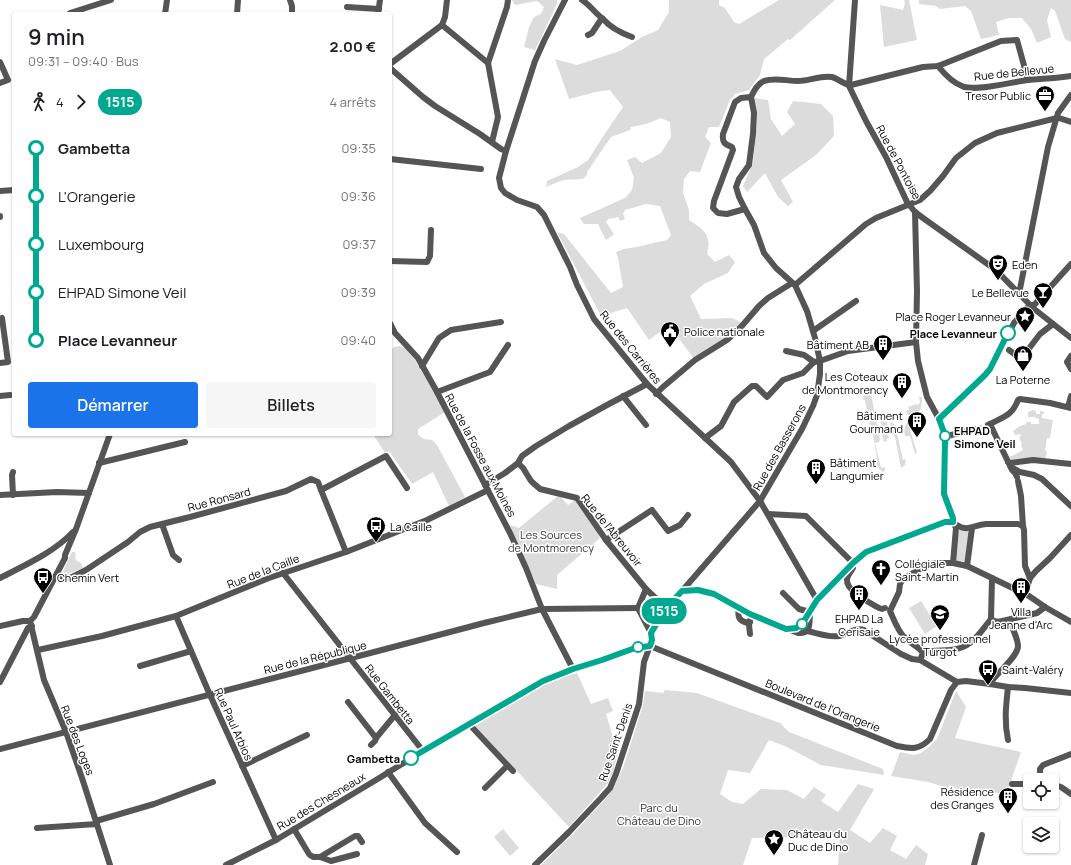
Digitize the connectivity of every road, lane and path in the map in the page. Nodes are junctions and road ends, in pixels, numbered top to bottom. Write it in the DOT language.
graph roads {
  1 [pos="111,0"];
  2 [pos="167,0"];
  3 [pos="238,0"];
  4 [pos="290,0"];
  5 [pos="380,0"];
  6 [pos="447,0"];
  7 [pos="508,0"];
  8 [pos="565,0"];
  9 [pos="582,0"];
  10 [pos="855,0"];
  11 [pos="347,7"];
  12 [pos="73,12"];
  13 [pos="165,12"];
  14 [pos="237,12"];
  15 [pos="292,12"];
  16 [pos="378,12"];
  17 [pos="602,18"];
  18 [pos="442,25"];
  19 [pos="588,35"];
  20 [pos="632,37"];
  21 [pos="0,62"];
  22 [pos="392,62"];
  23 [pos="488,63"];
  24 [pos="938,66"];
  25 [pos="392,70"];
  26 [pos="1071,76"];
  27 [pos="11,79"];
  28 [pos="1028,80"];
  29 [pos="0,82"];
  30 [pos="849,86"];
  31 [pos="1071,95"];
  32 [pos="751,97"];
  33 [pos="1057,118"];
  34 [pos="1071,122"];
  35 [pos="492,142"];
  36 [pos="506,151"];
  37 [pos="392,159"];
  38 [pos="481,169"];
  39 [pos="12,190"];
  40 [pos="0,191"];
  41 [pos="909,204"];
  42 [pos="745,210"];
  43 [pos="915,212"];
  44 [pos="927,221"];
  45 [pos="916,223"];
  46 [pos="431,230"];
  47 [pos="392,261"];
  48 [pos="1071,264"];
  49 [pos="793,284"];
  50 [pos="1019,294"];
  51 [pos="856,301"];
  52 [pos="1033,308"];
  53 [pos="0,319"];
  54 [pos="501,322"];
  55 [pos="1053,324"];
  56 [pos="392,326"];
  57 [pos="813,331"];
  58 [pos="1071,338"];
  59 [pos="916,342"];
  60 [pos="508,345"];
  61 [pos="1005,348"];
  62 [pos="786,351"];
  63 [pos="1071,356"];
  64 [pos="817,362"];
  65 [pos="0,363"];
  66 [pos="422,366"];
  67 [pos="1071,369"];
  68 [pos="647,384"];
  69 [pos="437,392"];
  70 [pos="656,394"];
  71 [pos="10,395"];
  72 [pos="0,396"];
  73 [pos="623,396"];
  74 [pos="1071,396"];
  75 [pos="1069,408"];
  76 [pos="939,419"];
  77 [pos="646,425"];
  78 [pos="977,429"];
  79 [pos="109,436"];
  80 [pos="705,438"];
  81 [pos="946,438"];
  82 [pos="185,442"];
  83 [pos="99,463"];
  84 [pos="518,463"];
  85 [pos="1071,464"];
  86 [pos="1010,466"];
  87 [pos="13,472"];
  88 [pos="486,487"];
  89 [pos="407,488"];
  90 [pos="322,490"];
  91 [pos="89,493"];
  92 [pos="13,494"];
  93 [pos="0,495"];
  94 [pos="760,501"];
  95 [pos="1071,506"];
  96 [pos="768,514"];
  97 [pos="688,515"];
  98 [pos="953,522"];
  99 [pos="162,524"];
  100 [pos="1023,526"];
  101 [pos="76,528"];
  102 [pos="972,528"];
  103 [pos="1071,535"];
  104 [pos="606,540"];
  105 [pos="56,547"];
  106 [pos="346,552"];
  107 [pos="65,555"];
  108 [pos="179,560"];
  109 [pos="953,563"];
  110 [pos="852,564"];
  111 [pos="967,566"];
  112 [pos="283,573"];
  113 [pos="57,574"];
  114 [pos="0,578"];
  115 [pos="992,578"];
  116 [pos="1030,578"];
  117 [pos="646,588"];
  118 [pos="682,591"];
  119 [pos="783,593"];
  120 [pos="1024,594"];
  121 [pos="817,600"];
  122 [pos="1044,607"];
  123 [pos="638,608"];
  124 [pos="666,608"];
  125 [pos="739,608"];
  126 [pos="542,609"];
  127 [pos="887,610"];
  128 [pos="810,612"];
  129 [pos="750,614"];
  130 [pos="176,616"];
  131 [pos="991,619"];
  132 [pos="804,620"];
  133 [pos="1009,620"];
  134 [pos="1070,621"];
  135 [pos="750,622"];
  136 [pos="31,623"];
  137 [pos="0,626"];
  138 [pos="786,629"];
  139 [pos="807,631"];
  140 [pos="651,633"];
  141 [pos="750,634"];
  142 [pos="650,646"];
  143 [pos="38,650"];
  144 [pos="191,651"];
  145 [pos="923,653"];
  146 [pos="350,658"];
  147 [pos="920,660"];
  148 [pos="140,666"];
  149 [pos="573,669"];
  150 [pos="0,682"];
  151 [pos="957,682"];
  152 [pos="990,684"];
  153 [pos="1008,687"];
  154 [pos="1071,693"];
  155 [pos="210,695"];
  156 [pos="348,702"];
  157 [pos="395,715"];
  158 [pos="469,724"];
  159 [pos="66,732"];
  160 [pos="307,735"];
  161 [pos="376,738"];
  162 [pos="1008,740"];
  163 [pos="371,745"];
  164 [pos="0,749"];
  165 [pos="422,751"];
  166 [pos="1071,754"];
  167 [pos="242,766"];
  168 [pos="507,766"];
  169 [pos="388,772"];
  170 [pos="513,772"];
  171 [pos="1040,773"];
  172 [pos="213,782"];
  173 [pos="1012,784"];
  174 [pos="1023,784"];
  175 [pos="1059,786"];
  176 [pos="485,788"];
  177 [pos="1071,794"];
  178 [pos="96,822"];
  179 [pos="37,828"];
  180 [pos="294,829"];
  181 [pos="982,836"];
  182 [pos="276,840"];
  183 [pos="362,842"];
  184 [pos="456,852"];
  185 [pos="357,854"];
  186 [pos="320,857"];
  187 [pos="110,865"];
  188 [pos="226,865"];
  189 [pos="536,865"];
  190 [pos="974,865"];
  1 -- 12 [label="street"];
  2 -- 13 [label="street"];
  3 -- 14 [label="street"];
  4 -- 15 [label="street"];
  5 -- 16 [label="street"];
  6 -- 18 [label="street"];
  7 -- 23 [label="street"];
  8 -- 36 [label="street, Rue des Carrières"];
  9 -- 17 [label="street"];
  10 -- 30 [label="street"];
  11 -- 16 [label="street"];
  17 -- 19 [label="street"];
  17 -- 20 [label="street"];
  18 -- 22 [label="street"];
  18 -- 23 [label="street"];
  21 -- 27 [label="street"];
  23 -- 35 [label="street"];
  24 -- 28 [label="street, Rue de Bellevue"];
  24 -- 28 [label="street"];
  24 -- 30 [label="street"];
  25 -- 35 [label="street"];
  26 -- 28 [label="street, Rue de Bellevue"];
  27 -- 29 [label="street"];
  30 -- 32 [label="street"];
  30 -- 41 [label="street, Rue de Pontoise"];
  31 -- 33 [label="street"];
  32 -- 42 [label="street"];
  32 -- 42 [label="street"];
  33 -- 34 [label="street"];
  33 -- 41 [label="street"];
  33 -- 50 [label="street"];
  35 -- 36 [label="street"];
  36 -- 68 [label="street, Rue des Carrières"];
  37 -- 38 [label="street"];
  39 -- 40 [label="street"];
  41 -- 43 [label="street, Rue de Pontoise"];
  41 -- 49 [label="street"];
  42 -- 49 [label="street"];
  43 -- 44 [label="street, Rue de Pontoise"];
  43 -- 45 [label="street"];
  44 -- 45 [label="street"];
  44 -- 50 [label="street, Rue de Pontoise"];
  45 -- 59 [label="street"];
  46 -- 47 [label="street"];
  48 -- 52 [label="street"];
  49 -- 57 [label="street, Rue des Basserons"];
  49 -- 70 [label="street"];
  50 -- 52 [label="street, Rue de Pontoise"];
  51 -- 57 [label="street"];
  52 -- 55 [label="street, Rue de Pontoise"];
  52 -- 61 [label="street"];
  53 -- 65 [label="street"];
  54 -- 66 [label="street"];
  55 -- 58 [label="street, Rue de Pontoise"];
  55 -- 61 [label="street"];
  56 -- 66 [label="street, Rue de la Fosse aux Moines"];
  57 -- 64 [label="street, Rue des Basserons"];
  59 -- 64 [label="street"];
  59 -- 76 [label="street"];
  60 -- 69 [label="street"];
  61 -- 76 [label="street"];
  62 -- 64 [label="street"];
  63 -- 67 [label="street"];
  64 -- 80 [label="street"];
  64 -- 94 [label="street, Rue des Basserons"];
  66 -- 69 [label="street, Rue de la Fosse aux Moines"];
  68 -- 70 [label="street, Rue des Carrières"];
  68 -- 73 [label="street, Rue de la Caille"];
  69 -- 88 [label="street, Rue de la Fosse aux Moines"];
  70 -- 80 [label="street, Rue des Carrières"];
  71 -- 72 [label="street"];
  73 -- 77 [label="street"];
  73 -- 84 [label="street, Rue de la Caille"];
  74 -- 75 [label="street"];
  75 -- 86 [label="street"];
  76 -- 81 [label="street"];
  78 -- 81 [label="street"];
  79 -- 83 [label="street"];
  80 -- 94 [label="street, Rue des Carrières"];
  81 -- 98 [label="street"];
  82 -- 83 [label="street"];
  83 -- 91 [label="street"];
  84 -- 88 [label="street, Rue de la Caille"];
  84 -- 104 [label="street, Rue de l'Abreuvoir"];
  85 -- 86 [label="street"];
  86 -- 95 [label="street"];
  86 -- 100 [label="street"];
  87 -- 92 [label="street"];
  88 -- 106 [label="street, Rue de la Caille"];
  88 -- 126 [label="street, Rue de la Fosse aux Moines"];
  89 -- 90 [label="street"];
  90 -- 99 [label="street, Rue Ronsard"];
  90 -- 106 [label="street"];
  91 -- 92 [label="street"];
  91 -- 101 [label="street"];
  92 -- 93 [label="street"];
  94 -- 96 [label="street, Rue des Carrières"];
  94 -- 118 [label="street, Rue des Basserons"];
  96 -- 110 [label="street"];
  96 -- 121 [label="street, Rue des Carrières"];
  97 -- 104 [label="street"];
  98 -- 102 [label="street"];
  98 -- 109 [label="street"];
  98 -- 110 [label="street"];
  99 -- 108 [label="street"];
  99 -- 113 [label="street, Rue Ronsard"];
  100 -- 102 [label="street"];
  100 -- 116 [label="street"];
  101 -- 105 [label="street"];
  101 -- 107 [label="street"];
  102 -- 111 [label="street"];
  103 -- 116 [label="street"];
  104 -- 117 [label="street, Rue de l'Abreuvoir"];
  105 -- 107 [label="street"];
  105 -- 114 [label="street"];
  106 -- 112 [label="street, Rue de la Caille"];
  107 -- 113 [label="street"];
  109 -- 111 [label="street"];
  109 -- 127 [label="street"];
  110 -- 121 [label="street"];
  110 -- 127 [label="street"];
  111 -- 115 [label="street"];
  112 -- 130 [label="street, Rue de la Caille"];
  112 -- 146 [label="street, Rue Gambetta"];
  113 -- 136 [label="street"];
  115 -- 120 [label="street"];
  115 -- 131 [label="street"];
  116 -- 120 [label="street"];
  117 -- 123 [label="street"];
  117 -- 124 [label="street, Rue de l'Abreuvoir"];
  118 -- 124 [label="street, Rue des Basserons"];
  118 -- 125 [label="street"];
  119 -- 128 [label="street"];
  120 -- 122 [label="street"];
  121 -- 128 [label="street"];
  122 -- 133 [label="street"];
  122 -- 134 [label="street"];
  123 -- 126 [label="street, Rue de la République"];
  123 -- 140 [label="street"];
  124 -- 140 [label="street, Rue des Basserons"];
  125 -- 129 [label="street"];
  125 -- 135 [label="street"];
  126 -- 146 [label="street, Rue de la République"];
  126 -- 149 [label="street, Rue de la Fosse aux Moines"];
  127 -- 145 [label="street"];
  128 -- 132 [label="street"];
  128 -- 139 [label="street"];
  129 -- 135 [label="street"];
  129 -- 138 [label="street"];
  130 -- 143 [label="street, Rue de la Caille"];
  130 -- 144 [label="street, Rue Paul Arbios"];
  131 -- 133 [label="street"];
  131 -- 145 [label="street"];
  132 -- 138 [label="street"];
  132 -- 139 [label="street"];
  133 -- 152 [label="street"];
  135 -- 141 [label="street"];
  136 -- 137 [label="street"];
  136 -- 143 [label="street, Rue des Loges"];
  136 -- 150 [label="street"];
  138 -- 139 [label="street"];
  139 -- 147 [label="street"];
  140 -- 142 [label="street"];
  142 -- 149 [label="street, Rue des Chesneaux"];
  142 -- 151 [label="street, Boulevard de l'Orangerie"];
  142 -- 189 [label="street, Rue Saint-Denis"];
  143 -- 159 [label="street, Rue des Loges"];
  144 -- 148 [label="street"];
  144 -- 155 [label="street, Rue Paul Arbios"];
  145 -- 147 [label="street"];
  146 -- 155 [label="street, Rue de la République"];
  146 -- 157 [label="street, Rue Gambetta"];
  147 -- 151 [label="street"];
  149 -- 158 [label="street, Rue des Chesneaux"];
  151 -- 152 [label="street"];
  152 -- 153 [label="street"];
  153 -- 154 [label="street"];
  153 -- 162 [label="street"];
  155 -- 159 [label="street, Rue de la République"];
  155 -- 167 [label="street, Rue Paul Arbios"];
  156 -- 161 [label="street"];
  157 -- 161 [label="street"];
  157 -- 165 [label="street, Rue Gambetta"];
  158 -- 165 [label="street, Rue des Chesneaux"];
  158 -- 168 [label="street"];
  159 -- 164 [label="street, Rue de la République"];
  159 -- 178 [label="street, Rue des Loges"];
  160 -- 167 [label="street"];
  161 -- 163 [label="street"];
  165 -- 169 [label="street, Rue des Chesneaux"];
  166 -- 171 [label="street"];
  167 -- 182 [label="street, Rue Paul Arbios"];
  168 -- 170 [label="street"];
  168 -- 176 [label="street"];
  169 -- 180 [label="street, Rue des Chesneaux"];
  169 -- 184 [label="street"];
  172 -- 178 [label="street"];
  173 -- 174 [label="street"];
  175 -- 177 [label="street"];
  178 -- 179 [label="street"];
  178 -- 187 [label="street, Rue des Loges"];
  180 -- 182 [label="street, Rue des Chesneaux"];
  180 -- 186 [label="street"];
  181 -- 190 [label="street"];
  182 -- 188 [label="street, Rue des Chesneaux"];
  183 -- 186 [label="street"];
  185 -- 186 [label="street"];
}
